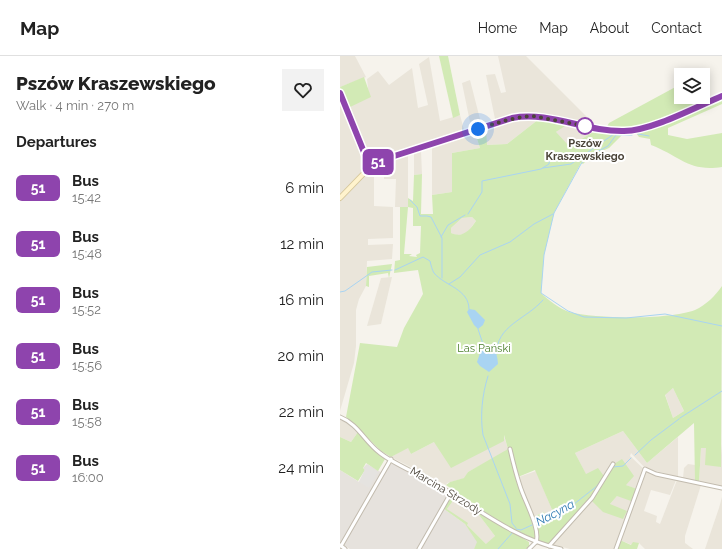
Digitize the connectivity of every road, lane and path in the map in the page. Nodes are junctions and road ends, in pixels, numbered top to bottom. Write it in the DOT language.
graph roads {
  1 [pos="340,93"];
  2 [pos="722,96"];
  3 [pos="372,166"];
  4 [pos="340,198"];
  5 [pos="340,417"];
  6 [pos="510,450"];
  7 [pos="391,459"];
  8 [pos="613,464"];
  9 [pos="722,488"];
  10 [pos="451,493"];
  11 [pos="536,542"];
  12 [pos="340,546"];
  13 [pos="549,546"];
  14 [pos="345,549"];
  15 [pos="419,549"];
  16 [pos="529,549"];
  17 [pos="561,549"];
  18 [pos="616,549"];
  1 -- 3 [label="street"];
  2 -- 3 [label="street"];
  3 -- 4 [label="street"];
  5 -- 7 [label="street, Marcina Strzody"];
  6 -- 11 [label="street"];
  7 -- 10 [label="street, Marcina Strzody"];
  7 -- 12 [label="street"];
  8 -- 13 [label="street"];
  9 -- 18 [label="street"];
  10 -- 11 [label="street, Marcina Strzody"];
  10 -- 15 [label="street"];
  11 -- 13 [label="street, Marcina Strzody"];
  11 -- 16 [label="street"];
  12 -- 14 [label="street"];
  13 -- 17 [label="street, Marcina Strzody"];
}
